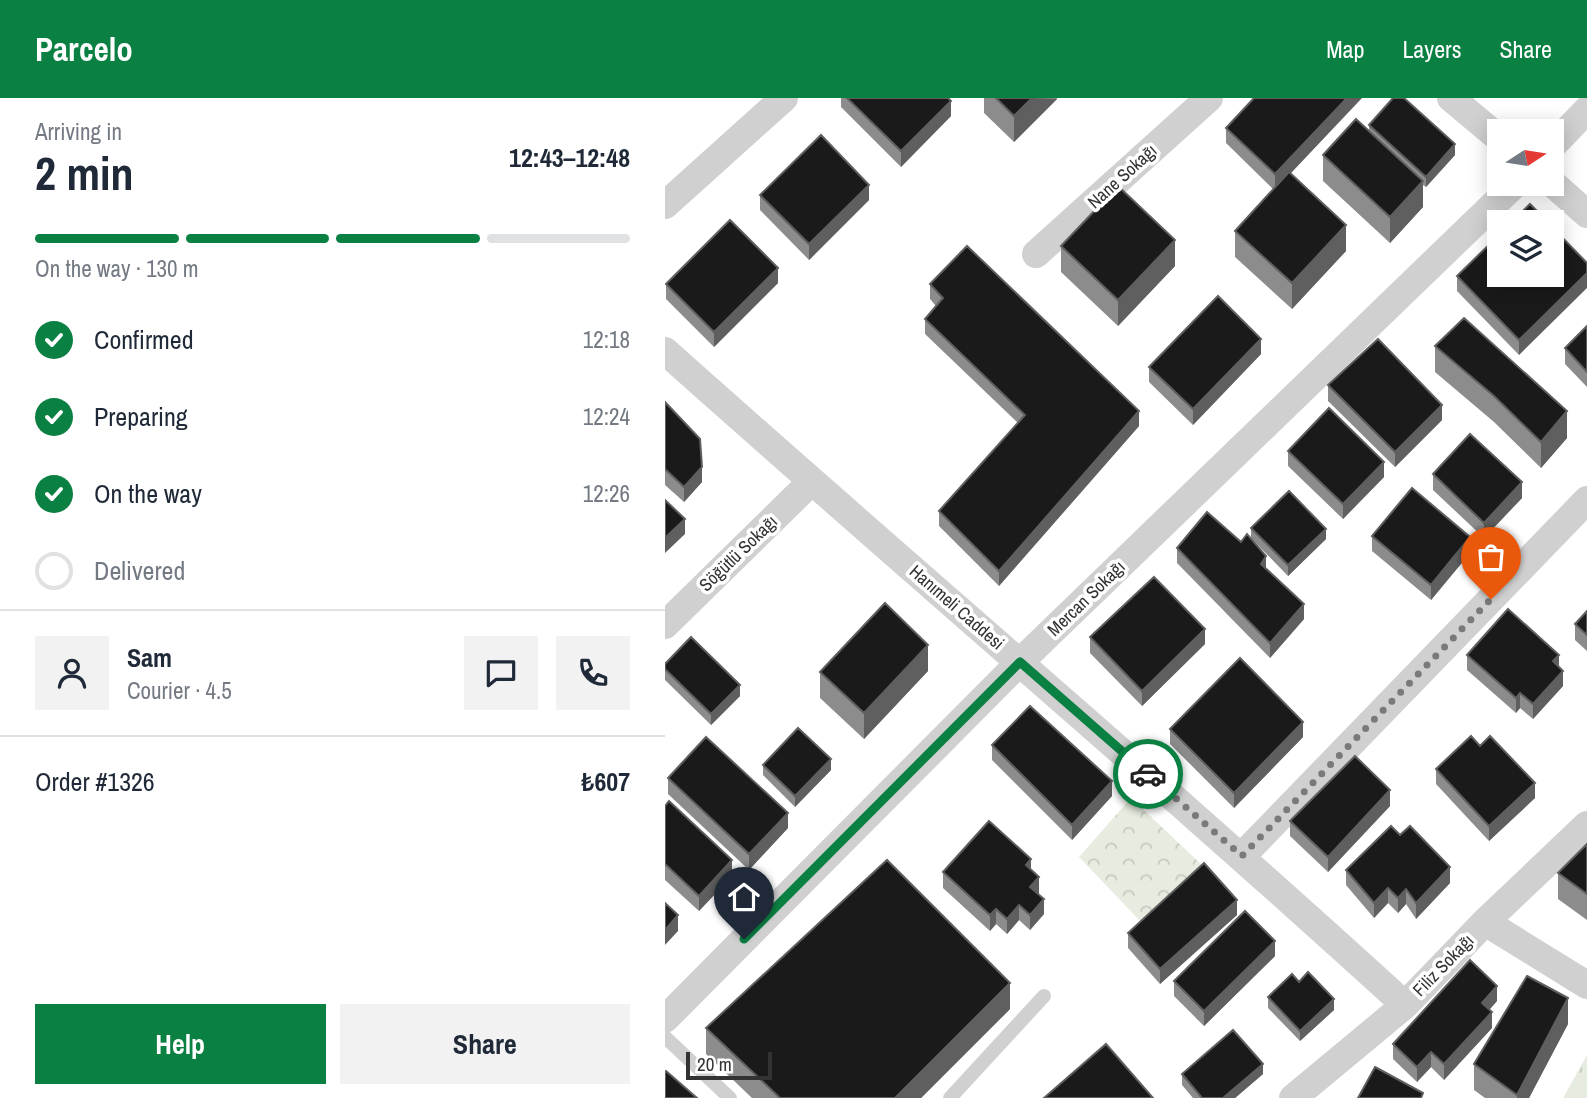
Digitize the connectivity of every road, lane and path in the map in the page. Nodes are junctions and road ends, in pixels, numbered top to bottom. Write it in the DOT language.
graph roads {
  1 [pos="784,98"];
  2 [pos="1209,98"];
  3 [pos="1451,98"];
  4 [pos="1587,110"];
  5 [pos="1487,128"];
  6 [pos="1565,133"];
  7 [pos="1565,195"];
  8 [pos="1503,196"];
  9 [pos="665,205"];
  10 [pos="1587,214"];
  11 [pos="1036,254"];
  12 [pos="665,351"];
  13 [pos="811,482"];
  14 [pos="1587,500"];
  15 [pos="665,625"];
  16 [pos="1020,662"];
  17 [pos="1587,825"];
  18 [pos="1242,856"];
  19 [pos="1485,922"];
  20 [pos="1587,985"];
  21 [pos="1044,996"];
  22 [pos="1405,1005"];
  23 [pos="665,1019"];
  24 [pos="665,1037"];
  25 [pos="730,1098"];
  26 [pos="950,1098"];
  27 [pos="1293,1098"];
  1 -- 9 [label="street"];
  2 -- 11 [label="street, Nane Sokağı"];
  3 -- 5 [label="street"];
  4 -- 6 [label="street"];
  7 -- 10 [label="street"];
  8 -- 16 [label="street, Mercan Sokağı"];
  12 -- 13 [label="street, Hanımeli Caddesi"];
  13 -- 15 [label="street, Söğütlü Sokağı"];
  13 -- 16 [label="street, Hanımeli Caddesi"];
  14 -- 18 [label="street"];
  16 -- 18 [label="street, Hanımeli Caddesi"];
  16 -- 23 [label="street, Mercan Sokağı"];
  17 -- 19 [label="street, Filiz Sokağı"];
  18 -- 22 [label="street, Hanımeli Caddesi"];
  19 -- 20 [label="street"];
  19 -- 22 [label="street, Filiz Sokağı"];
  21 -- 26 [label="lane"];
  22 -- 27 [label="street, Filiz Sokağı"];
  24 -- 25 [label="lane"];
}
